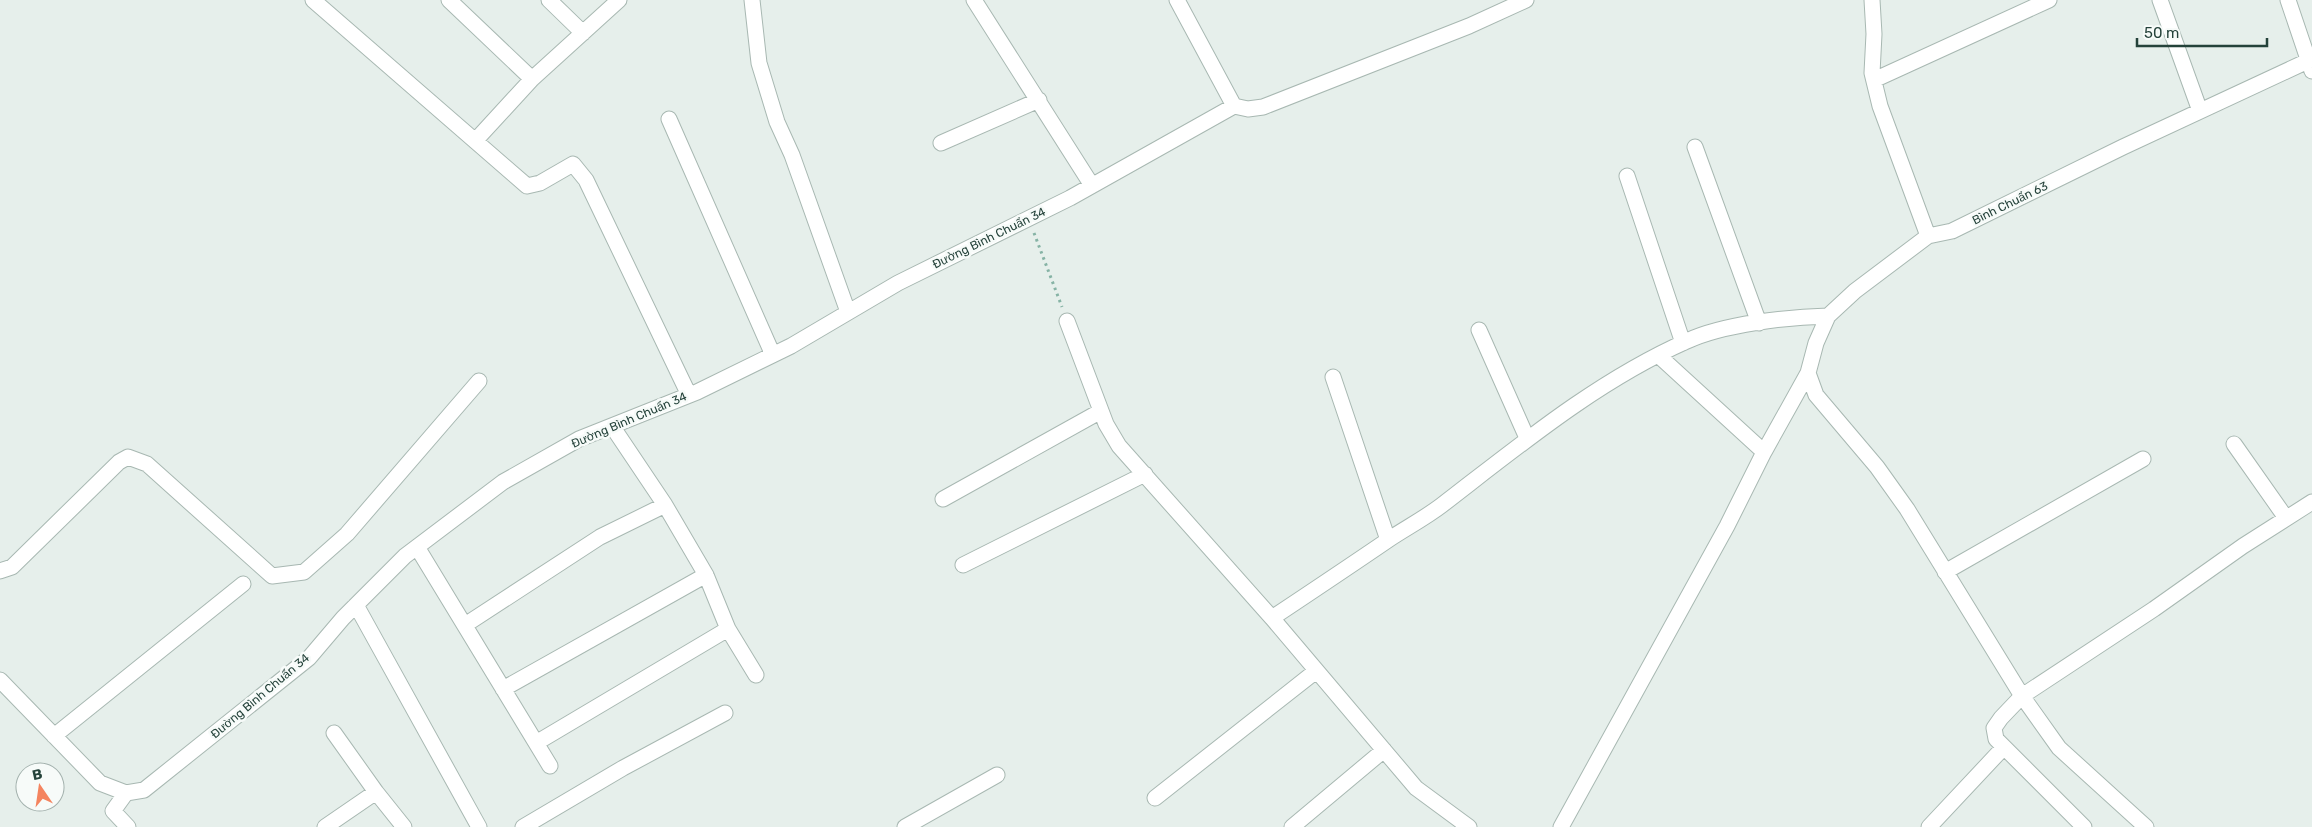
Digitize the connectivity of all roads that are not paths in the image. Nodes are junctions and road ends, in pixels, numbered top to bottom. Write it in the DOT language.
graph roads {
  1 [pos="448,0"];
  2 [pos="549,0"];
  3 [pos="619,0"];
  4 [pos="752,0"];
  5 [pos="974,0"];
  6 [pos="1177,0"];
  7 [pos="1526,0"];
  8 [pos="1872,0"];
  9 [pos="2049,0"];
  10 [pos="2160,0"];
  11 [pos="2288,0"];
  12 [pos="318,2"];
  13 [pos="583,33"];
  14 [pos="2311,63"];
  15 [pos="532,79"];
  16 [pos="1874,80"];
  17 [pos="1040,100"];
  18 [pos="1234,106"];
  19 [pos="2200,111"];
  20 [pos="669,119"];
  21 [pos="475,140"];
  22 [pos="941,143"];
  23 [pos="1695,148"];
  24 [pos="1627,176"];
  25 [pos="1091,184"];
  26 [pos="1928,236"];
  27 [pos="848,312"];
  28 [pos="1828,316"];
  29 [pos="1067,321"];
  30 [pos="1759,323"];
  31 [pos="1479,330"];
  32 [pos="1683,342"];
  33 [pos="773,355"];
  34 [pos="1658,355"];
  35 [pos="1808,373"];
  36 [pos="1333,377"];
  37 [pos="479,381"];
  38 [pos="689,395"];
  39 [pos="1101,410"];
  40 [pos="612,426"];
  41 [pos="1528,438"];
  42 [pos="2234,444"];
  43 [pos="1764,452"];
  44 [pos="2143,459"];
  45 [pos="1145,474"];
  46 [pos="943,499"];
  47 [pos="2312,502"];
  48 [pos="665,504"];
  49 [pos="2286,518"];
  50 [pos="1388,540"];
  51 [pos="417,547"];
  52 [pos="963,565"];
  53 [pos="0,571"];
  54 [pos="1945,572"];
  55 [pos="706,575"];
  56 [pos="242,584"];
  57 [pos="356,605"];
  58 [pos="1272,618"];
  59 [pos="464,625"];
  60 [pos="728,629"];
  61 [pos="1316,671"];
  62 [pos="756,675"];
  63 [pos="0,680"];
  64 [pos="503,689"];
  65 [pos="2022,696"];
  66 [pos="725,713"];
  67 [pos="334,733"];
  68 [pos="54,736"];
  69 [pos="536,743"];
  70 [pos="2004,747"];
  71 [pos="1384,750"];
  72 [pos="550,766"];
  73 [pos="998,775"];
  74 [pos="376,792"];
  75 [pos="126,793"];
  76 [pos="1155,798"];
  77 [pos="128,827"];
  78 [pos="325,827"];
  79 [pos="404,827"];
  80 [pos="479,827"];
  81 [pos="523,827"];
  82 [pos="905,827"];
  83 [pos="1292,827"];
  84 [pos="1469,827"];
  85 [pos="1561,827"];
  86 [pos="1929,827"];
  87 [pos="2084,827"];
  88 [pos="2146,827"];
  1 -- 15 [label="street"];
  2 -- 13 [label="street"];
  3 -- 13 [label="street"];
  4 -- 27 [label="street"];
  5 -- 17 [label="street"];
  6 -- 18 [label="street"];
  7 -- 18 [label="street"];
  8 -- 16 [label="street"];
  9 -- 16 [label="street"];
  10 -- 19 [label="street"];
  11 -- 14 [label="street"];
  12 -- 21 [label="street"];
  13 -- 15 [label="street"];
  14 -- 19 [label="street, Bình Chuẩn 63"];
  15 -- 21 [label="street"];
  16 -- 26 [label="street"];
  17 -- 22 [label="street"];
  17 -- 25 [label="street"];
  18 -- 25 [label="street, Đường Bình Chuẩn 34"];
  19 -- 26 [label="street, Bình Chuẩn 63"];
  20 -- 33 [label="street"];
  21 -- 38 [label="street"];
  23 -- 30 [label="street"];
  24 -- 32 [label="street"];
  25 -- 27 [label="street, Đường Bình Chuẩn 34"];
  26 -- 28 [label="street"];
  27 -- 33 [label="street, Đường Bình Chuẩn 34"];
  28 -- 30 [label="street"];
  28 -- 35 [label="street"];
  29 -- 39 [label="street"];
  30 -- 32 [label="street"];
  31 -- 41 [label="street"];
  32 -- 34 [label="street"];
  33 -- 38 [label="street, Đường Bình Chuẩn 34"];
  34 -- 41 [label="street"];
  34 -- 43 [label="street"];
  35 -- 43 [label="street"];
  35 -- 54 [label="street"];
  36 -- 50 [label="street"];
  37 -- 53 [label="street"];
  38 -- 40 [label="street, Đường Bình Chuẩn 34"];
  39 -- 45 [label="street"];
  39 -- 46 [label="street"];
  40 -- 48 [label="street"];
  40 -- 51 [label="street, Đường Bình Chuẩn 34"];
  41 -- 50 [label="street"];
  42 -- 49 [label="street"];
  43 -- 85 [label="street"];
  44 -- 54 [label="street"];
  45 -- 52 [label="street"];
  45 -- 58 [label="street"];
  47 -- 49 [label="street"];
  48 -- 55 [label="street"];
  48 -- 59 [label="street"];
  49 -- 65 [label="street"];
  50 -- 58 [label="street"];
  51 -- 57 [label="street, Đường Bình Chuẩn 34"];
  51 -- 59 [label="street"];
  54 -- 65 [label="street"];
  55 -- 60 [label="street"];
  55 -- 64 [label="street"];
  56 -- 68 [label="street"];
  57 -- 75 [label="street, Đường Bình Chuẩn 34"];
  57 -- 80 [label="street"];
  58 -- 61 [label="street"];
  59 -- 64 [label="street"];
  60 -- 62 [label="street"];
  60 -- 69 [label="street"];
  61 -- 71 [label="street"];
  61 -- 76 [label="street"];
  63 -- 68 [label="street"];
  64 -- 69 [label="street"];
  65 -- 70 [label="street"];
  65 -- 88 [label="street"];
  66 -- 81 [label="street"];
  67 -- 74 [label="street"];
  68 -- 75 [label="street"];
  69 -- 72 [label="street"];
  70 -- 86 [label="street"];
  70 -- 87 [label="street"];
  71 -- 83 [label="street"];
  71 -- 84 [label="street"];
  73 -- 82 [label="street"];
  74 -- 78 [label="street"];
  74 -- 79 [label="street"];
  75 -- 77 [label="street"];
}
